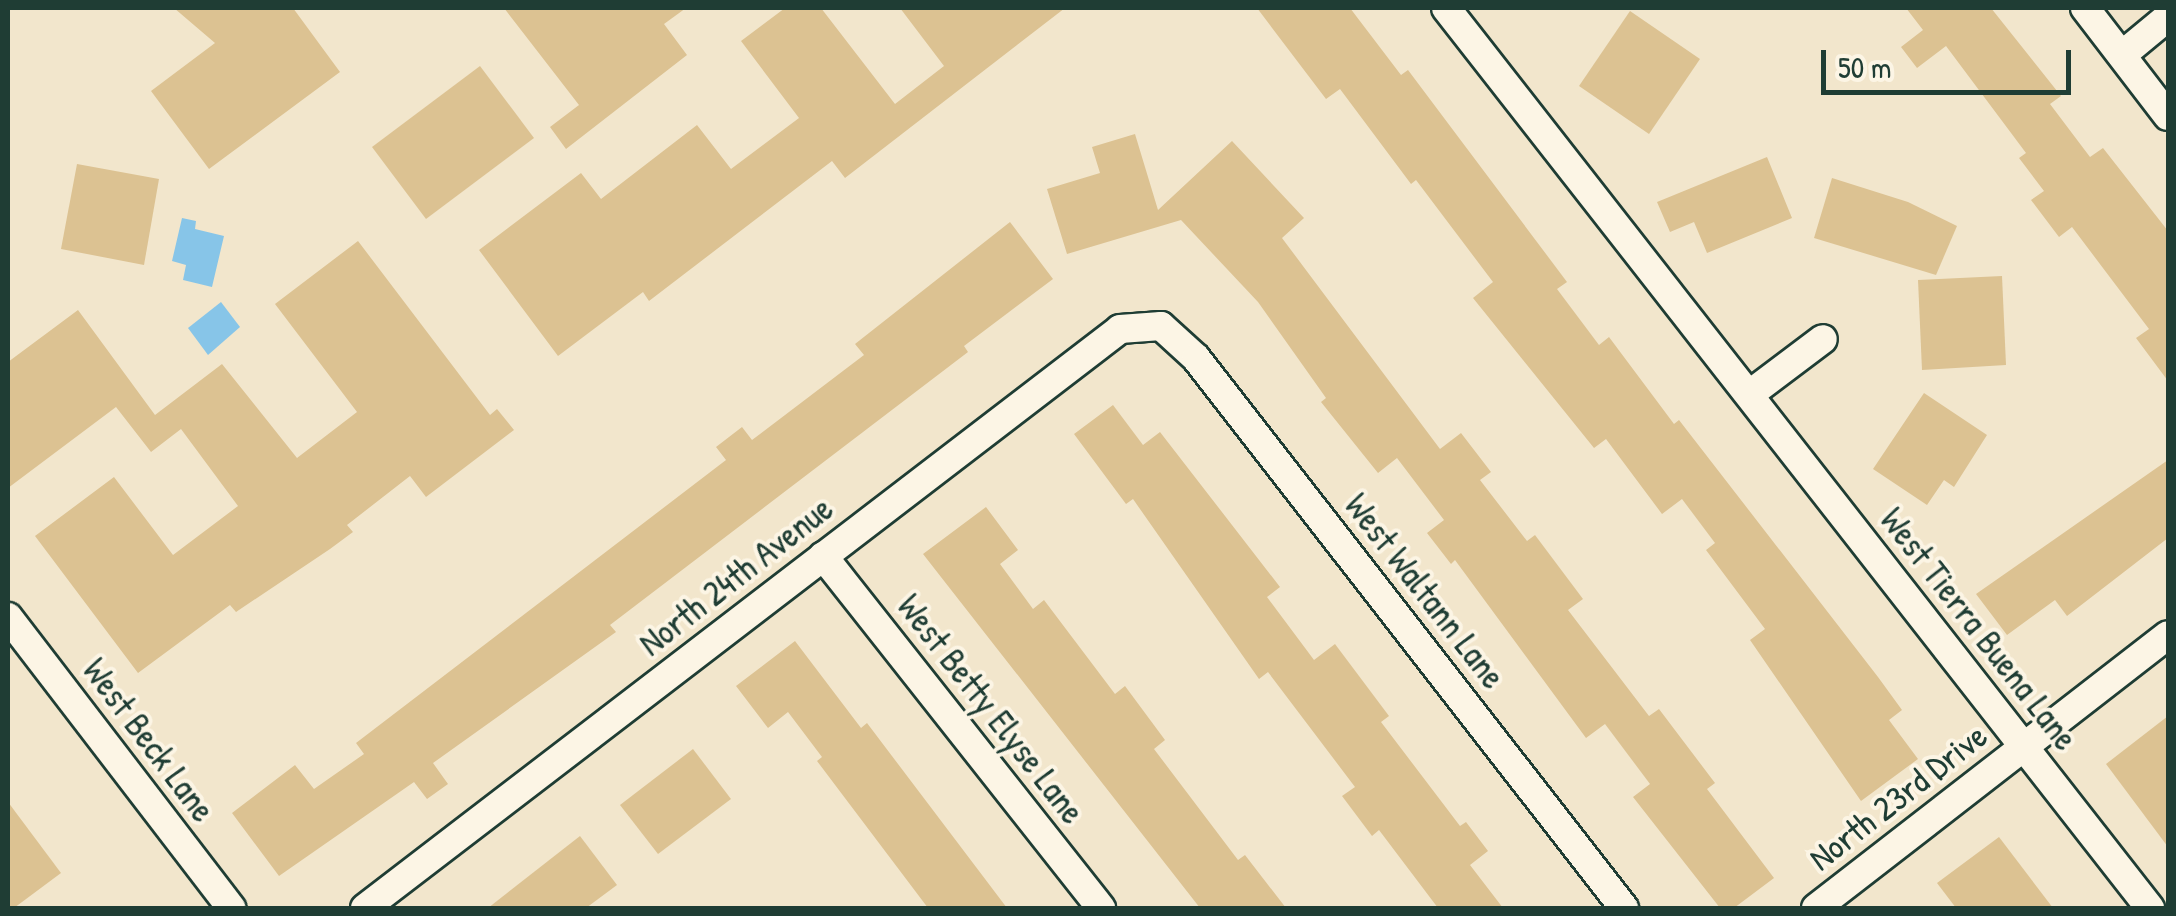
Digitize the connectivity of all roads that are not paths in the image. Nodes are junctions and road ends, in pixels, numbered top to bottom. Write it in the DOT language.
graph roads {
  1 [pos="2085,8"];
  2 [pos="1456,11"];
  3 [pos="2168,17"];
  4 [pos="2122,55"];
  5 [pos="2168,116"];
  6 [pos="1161,326"];
  7 [pos="1823,339"];
  8 [pos="1750,394"];
  9 [pos="823,556"];
  10 [pos="8,616"];
  11 [pos="2168,634"];
  12 [pos="2024,748"];
  13 [pos="231,908"];
  14 [pos="365,908"];
  15 [pos="1100,908"];
  16 [pos="1624,908"];
  17 [pos="1816,908"];
  18 [pos="2150,908"];
  1 -- 4 [label="street"];
  2 -- 8 [label="street, West Tierra Buena Lane"];
  3 -- 4 [label="street"];
  4 -- 5 [label="street"];
  6 -- 9 [label="street, North 24th Avenue"];
  6 -- 16 [label="street, West Waltann Lane"];
  7 -- 8 [label="street"];
  8 -- 12 [label="street, West Tierra Buena Lane"];
  9 -- 14 [label="street, North 24th Avenue"];
  9 -- 15 [label="street, West Betty Elyse Lane"];
  10 -- 13 [label="street, West Beck Lane"];
  11 -- 12 [label="street, North 23rd Drive"];
  12 -- 17 [label="street, North 23rd Drive"];
  12 -- 18 [label="street, West Tierra Buena Lane"];
}
